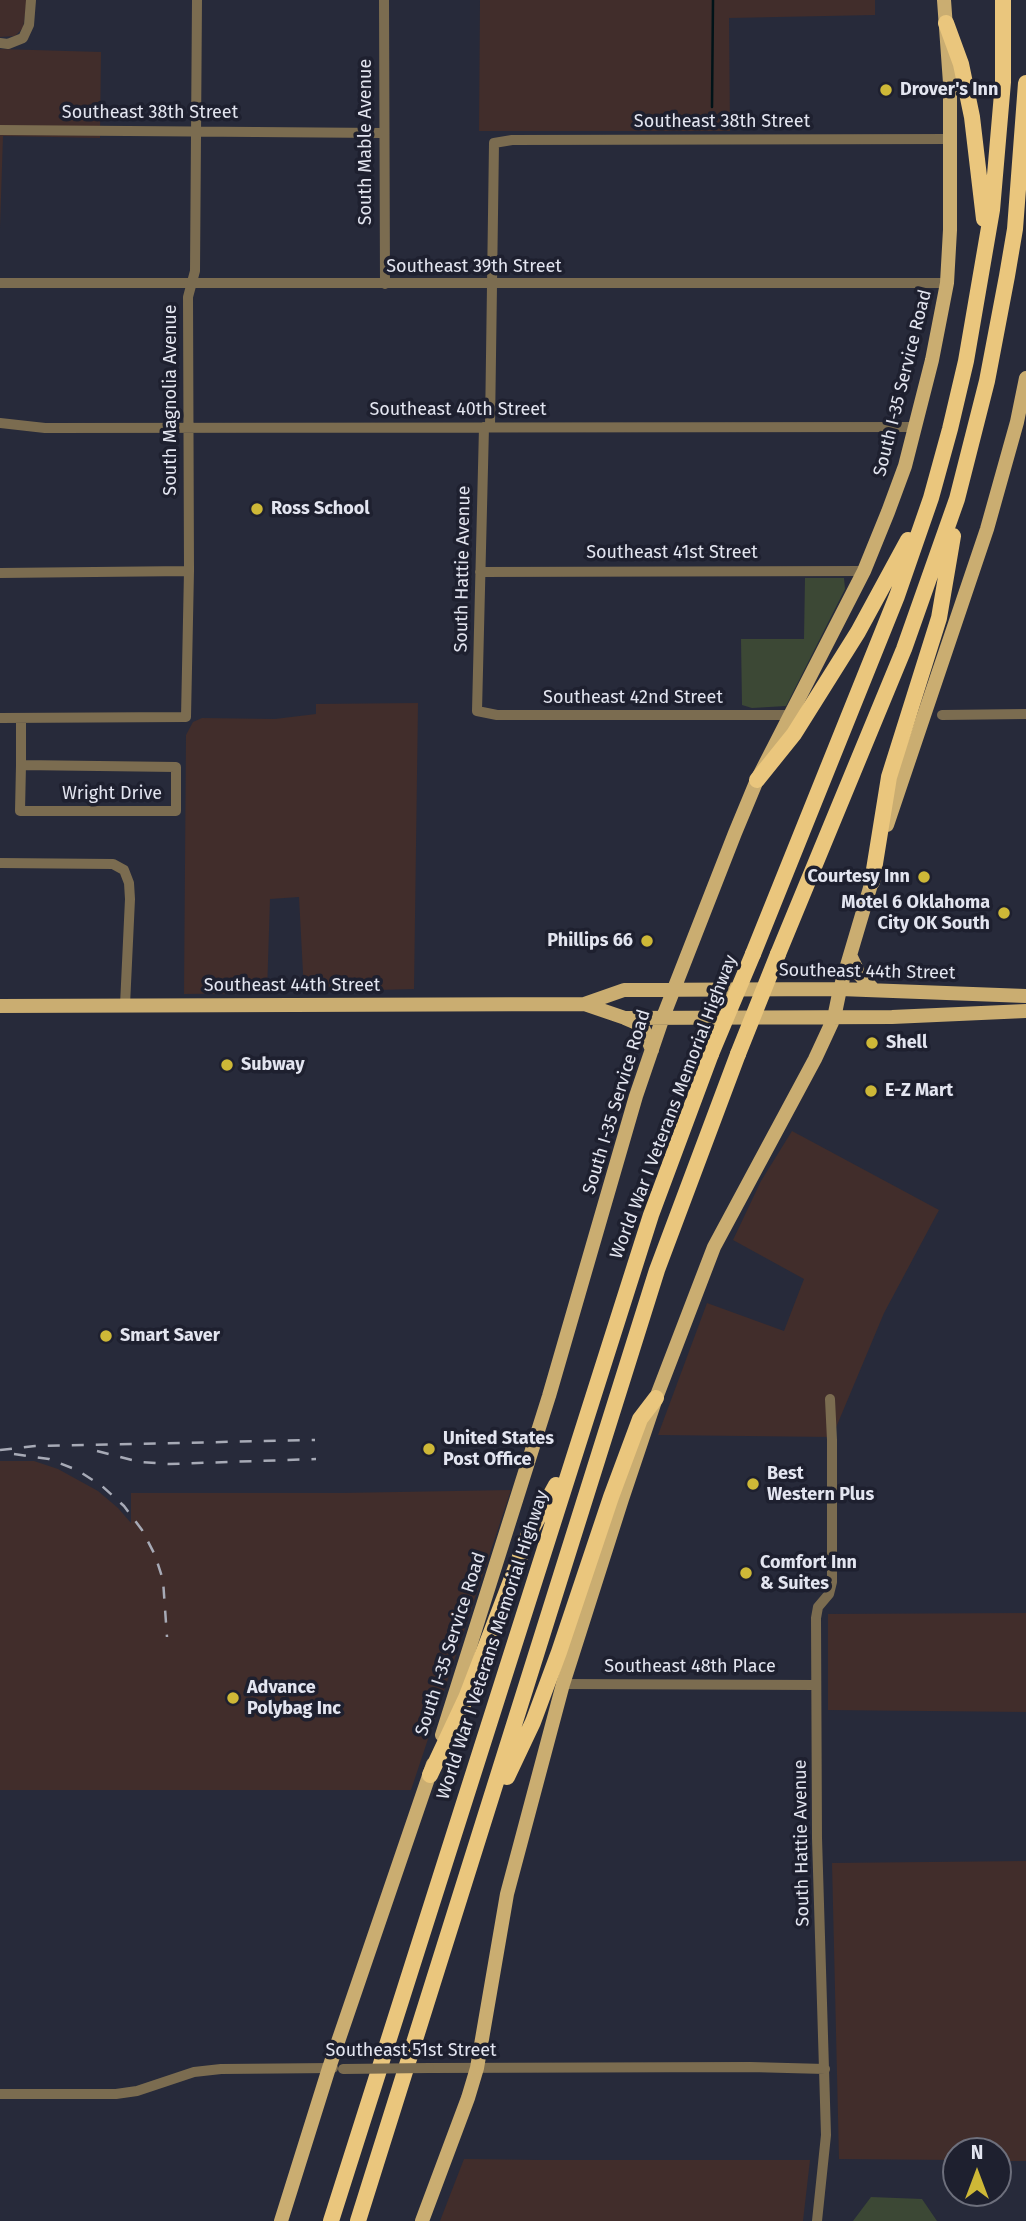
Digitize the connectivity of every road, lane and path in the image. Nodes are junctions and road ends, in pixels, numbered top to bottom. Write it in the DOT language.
graph roads {
  1 [pos="31,0"];
  2 [pos="197,0"];
  3 [pos="384,0"];
  4 [pos="944,0"];
  5 [pos="1003,0"];
  6 [pos="946,23"];
  7 [pos="0,43"];
  8 [pos="1026,83"];
  9 [pos="0,130"];
  10 [pos="197,131"];
  11 [pos="383,133"];
  12 [pos="950,139"];
  13 [pos="494,143"];
  14 [pos="1026,194"];
  15 [pos="1015,229"];
  16 [pos="987,243"];
  17 [pos="0,283"];
  18 [pos="192,283"];
  19 [pos="947,283"];
  20 [pos="385,284"];
  21 [pos="492,284"];
  22 [pos="1026,379"];
  23 [pos="0,423"];
  24 [pos="1021,423"];
  25 [pos="187,427"];
  26 [pos="487,427"];
  27 [pos="916,427"];
  28 [pos="964,475"];
  29 [pos="931,498"];
  30 [pos="863,570"];
  31 [pos="189,571"];
  32 [pos="481,572"];
  33 [pos="0,573"];
  34 [pos="477,711"];
  35 [pos="1026,714"];
  36 [pos="790,715"];
  37 [pos="942,715"];
  38 [pos="0,718"];
  39 [pos="21,718"];
  40 [pos="22,765"];
  41 [pos="757,780"];
  42 [pos="0,863"];
  43 [pos="872,882"];
  44 [pos="850,955"];
  45 [pos="840,989"];
  46 [pos="873,989"];
  47 [pos="674,990"];
  48 [pos="1026,996"];
  49 [pos="584,1004"];
  50 [pos="0,1006"];
  51 [pos="125,1006"];
  52 [pos="1026,1011"];
  53 [pos="663,1017"];
  54 [pos="625,1018"];
  55 [pos="834,1018"];
  56 [pos="652,1050"];
  57 [pos="656,1398"];
  58 [pos="830,1399"];
  59 [pos="573,1455"];
  60 [pos="563,1685"];
  61 [pos="816,1685"];
  62 [pos="430,1775"];
  63 [pos="479,1836"];
  64 [pos="477,2068"];
  65 [pos="336,2069"];
  66 [pos="825,2069"];
  67 [pos="0,2094"];
  68 [pos="281,2221"];
  69 [pos="331,2221"];
  70 [pos="358,2221"];
  71 [pos="422,2221"];
  72 [pos="817,2221"];
  1 -- 7 [label="street"];
  2 -- 10 [label="street, South Magnolia Avenue"];
  3 -- 11 [label="street, South Mable Avenue"];
  4 -- 6 [label="main road, South I-35 Service Road"];
  5 -- 16 [label="highway, World War I Veterans Memorial Highway"];
  6 -- 12 [label="main road, South I-35 Service Road"];
  6 -- 16 [label="highway"];
  8 -- 15 [label="highway"];
  9 -- 10 [label="street, Southeast 38th Street"];
  10 -- 11 [label="street, Southeast 38th Street"];
  10 -- 18 [label="street, South Magnolia Avenue"];
  11 -- 20 [label="street, South Mable Avenue"];
  12 -- 13 [label="street, Southeast 38th Street"];
  12 -- 19 [label="main road, South I-35 Service Road"];
  13 -- 21 [label="street, South Hattie Avenue"];
  14 -- 15 [label="highway"];
  15 -- 28 [label="highway"];
  16 -- 29 [label="highway, World War I Veterans Memorial Highway"];
  17 -- 18 [label="street, Southeast 39th Street"];
  18 -- 20 [label="street, Southeast 39th Street"];
  18 -- 25 [label="street, South Magnolia Avenue"];
  19 -- 21 [label="street, Southeast 39th Street"];
  19 -- 27 [label="main road, South I-35 Service Road"];
  20 -- 21 [label="street, Southeast 39th Street"];
  21 -- 26 [label="street, South Hattie Avenue"];
  22 -- 24 [label="main road"];
  23 -- 25 [label="street, Southeast 40th Street"];
  24 -- 43 [label="main road"];
  25 -- 26 [label="street, Southeast 40th Street"];
  25 -- 31 [label="street, South Magnolia Avenue"];
  26 -- 27 [label="street, Southeast 40th Street"];
  26 -- 32 [label="street, South Hattie Avenue"];
  27 -- 30 [label="main road, South I-35 Service Road"];
  28 -- 43 [label="highway"];
  28 -- 63 [label="highway, bridge"];
  29 -- 41 [label="highway"];
  29 -- 59 [label="highway, World War I Veterans Memorial Highway, bridge"];
  30 -- 32 [label="street, Southeast 41st Street"];
  30 -- 36 [label="main road, South I-35 Service Road"];
  31 -- 33 [label="street"];
  31 -- 39 [label="street, South Magnolia Avenue"];
  32 -- 34 [label="street, South Hattie Avenue"];
  34 -- 36 [label="street, Southeast 42nd Street"];
  35 -- 37 [label="street"];
  36 -- 41 [label="main road, South I-35 Service Road"];
  38 -- 39 [label="street"];
  39 -- 40 [label="street, Wright Drive"];
  40 -- 40 [label="street, Wright Drive"];
  41 -- 47 [label="main road, South I-35 Service Road"];
  42 -- 51 [label="street"];
  43 -- 44 [label="main road"];
  44 -- 45 [label="main road"];
  44 -- 46 [label="main road"];
  45 -- 46 [label="main road, Southeast 44th Street"];
  45 -- 47 [label="main road, Southeast 44th Street"];
  45 -- 55 [label="main road"];
  46 -- 48 [label="main road, Southeast 44th Street"];
  47 -- 49 [label="main road, Southeast 44th Street"];
  47 -- 53 [label="main road, South I-35 Service Road"];
  49 -- 51 [label="main road, Southeast 44th Street"];
  49 -- 54 [label="main road, Southeast 44th Street"];
  50 -- 51 [label="main road, Southeast 44th Street"];
  52 -- 55 [label="main road, Southeast 44th Street"];
  53 -- 54 [label="main road, Southeast 44th Street"];
  53 -- 55 [label="main road, Southeast 44th Street"];
  53 -- 56 [label="main road, South I-35 Service Road"];
  54 -- 56 [label="main road"];
  55 -- 57 [label="main road"];
  56 -- 62 [label="main road, South I-35 Service Road"];
  57 -- 60 [label="main road"];
  57 -- 63 [label="highway"];
  58 -- 61 [label="street, South Hattie Avenue"];
  59 -- 62 [label="highway"];
  59 -- 69 [label="highway, World War I Veterans Memorial Highway"];
  60 -- 61 [label="street, Southeast 48th Place"];
  60 -- 64 [label="main road"];
  61 -- 66 [label="street, South Hattie Avenue"];
  62 -- 65 [label="main road, South I-35 Service Road"];
  63 -- 70 [label="highway"];
  64 -- 65 [label="street, Southeast 51st Street, bridge"];
  64 -- 66 [label="street, Southeast 51st Street"];
  64 -- 71 [label="main road"];
  65 -- 67 [label="street, Southeast 51st Street"];
  65 -- 68 [label="main road, South I-35 Service Road"];
  66 -- 72 [label="street, South Hattie Avenue"];
}
